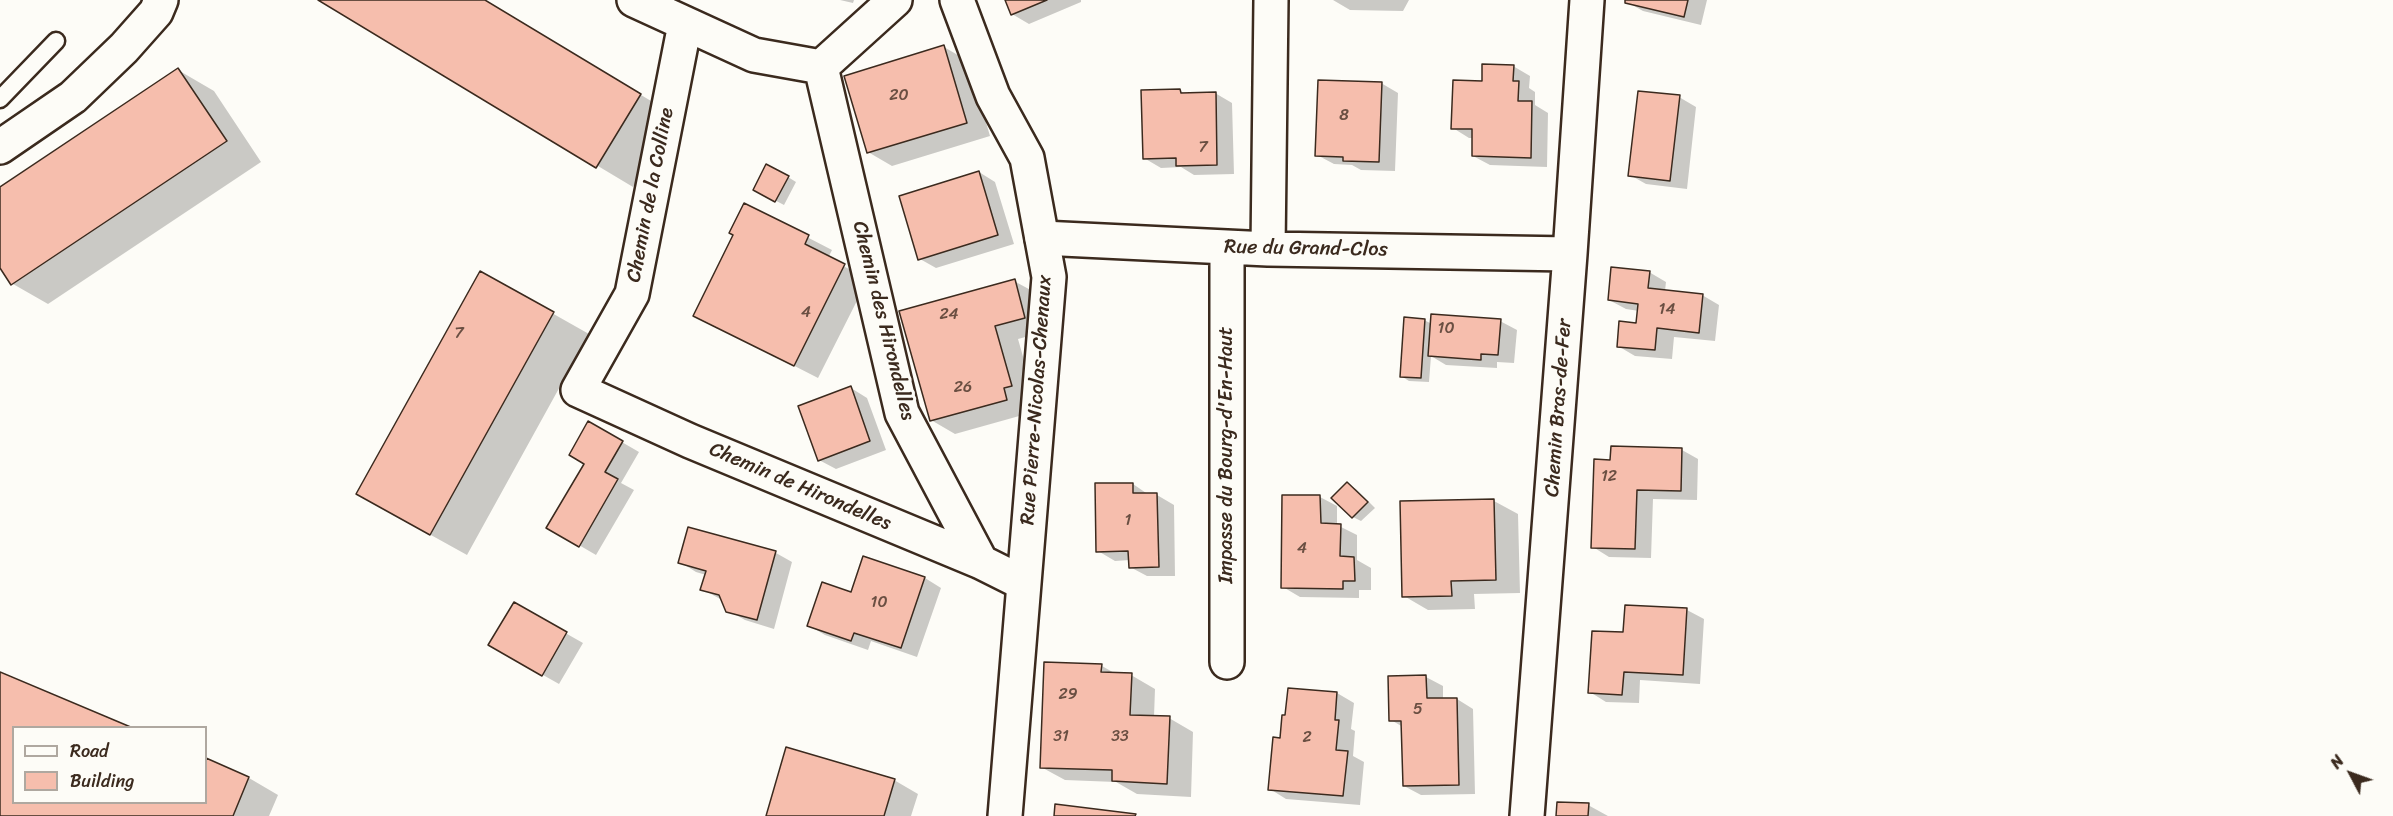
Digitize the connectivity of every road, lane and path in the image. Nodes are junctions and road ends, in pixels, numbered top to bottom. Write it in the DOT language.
graph roads {
  1 [pos="161,0"];
  2 [pos="634,0"];
  3 [pos="895,0"];
  4 [pos="957,0"];
  5 [pos="1271,0"];
  6 [pos="1587,0"];
  7 [pos="685,24"];
  8 [pos="56,40"];
  9 [pos="821,67"];
  10 [pos="0,99"];
  11 [pos="0,147"];
  12 [pos="1042,238"];
  13 [pos="1227,247"];
  14 [pos="1268,249"];
  15 [pos="1570,254"];
  16 [pos="578,390"];
  17 [pos="981,562"];
  18 [pos="1023,583"];
  19 [pos="1227,662"];
  20 [pos="1005,816"];
  21 [pos="1527,816"];
  1 -- 11 [label="street"];
  2 -- 7 [label="street"];
  3 -- 9 [label="street"];
  4 -- 12 [label="street, Rue Pierre-Nicolas-Chenaux"];
  5 -- 14 [label="street"];
  6 -- 15 [label="street, Chemin Bras-de-Fer"];
  7 -- 9 [label="street"];
  7 -- 16 [label="street, Chemin de la Colline"];
  8 -- 10 [label="lane"];
  9 -- 17 [label="street, Chemin des Hirondelles"];
  12 -- 13 [label="street, Rue du Grand-Clos"];
  12 -- 18 [label="street, Rue Pierre-Nicolas-Chenaux"];
  13 -- 14 [label="street, Rue du Grand-Clos"];
  13 -- 19 [label="street, Impasse du Bourg-d'En-Haut"];
  14 -- 15 [label="street, Rue du Grand-Clos"];
  15 -- 21 [label="street, Chemin Bras-de-Fer"];
  16 -- 17 [label="street, Chemin de Hirondelles"];
  17 -- 18 [label="street, Chemin de Hirondelles"];
  18 -- 20 [label="street, Rue Pierre-Nicolas-Chenaux"];
}
